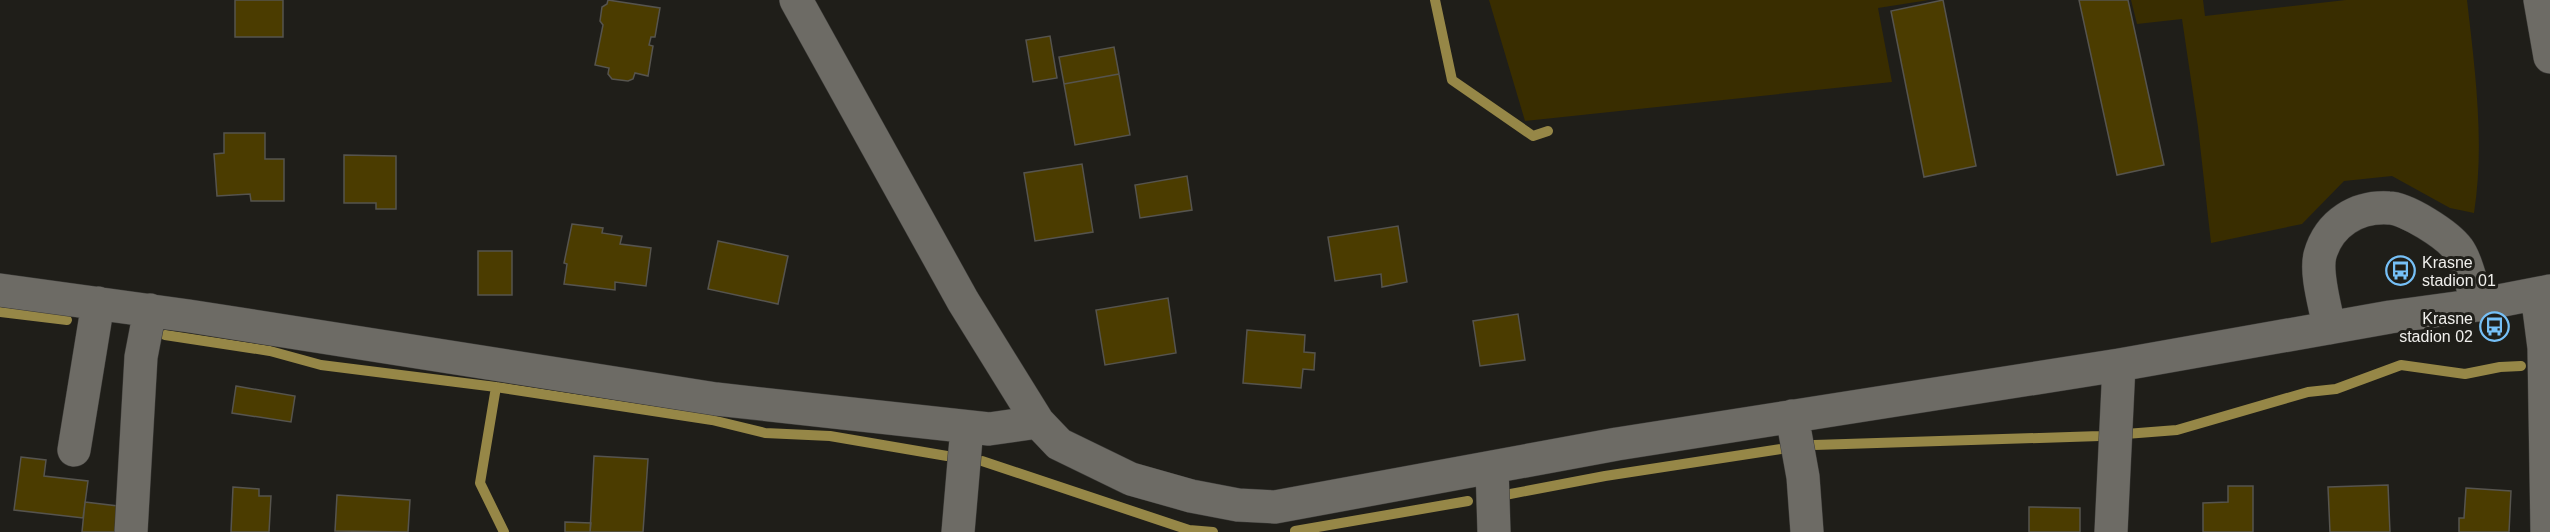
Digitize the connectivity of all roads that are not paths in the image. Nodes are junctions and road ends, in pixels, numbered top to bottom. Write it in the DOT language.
graph roads {
  1 [pos="796,0"];
  2 [pos="2540,0"];
  3 [pos="2550,57"];
  4 [pos="0,290"];
  5 [pos="2543,293"];
  6 [pos="98,303"];
  7 [pos="2478,306"];
  8 [pos="150,310"];
  9 [pos="2329,328"];
  10 [pos="2119,365"];
  11 [pos="1792,416"];
  12 [pos="1038,422"];
  13 [pos="967,427"];
  14 [pos="74,450"];
  15 [pos="1492,467"];
  16 [pos="1274,520"];
  17 [pos="131,532"];
  18 [pos="958,532"];
  19 [pos="1494,532"];
  20 [pos="1806,532"];
  21 [pos="2111,532"];
  22 [pos="2547,532"];
  1 -- 12 [label="street"];
  2 -- 3 [label="street"];
  4 -- 6 [label="street"];
  5 -- 7 [label="street"];
  5 -- 22 [label="street"];
  6 -- 8 [label="street"];
  6 -- 14 [label="street"];
  7 -- 9 [label="street"];
  7 -- 9 [label="street"];
  8 -- 13 [label="street"];
  8 -- 17 [label="street"];
  9 -- 10 [label="street"];
  10 -- 11 [label="street"];
  10 -- 21 [label="street"];
  11 -- 15 [label="street"];
  11 -- 20 [label="street"];
  12 -- 13 [label="street"];
  12 -- 16 [label="street"];
  13 -- 18 [label="street"];
  15 -- 16 [label="street"];
  15 -- 19 [label="street"];
}
